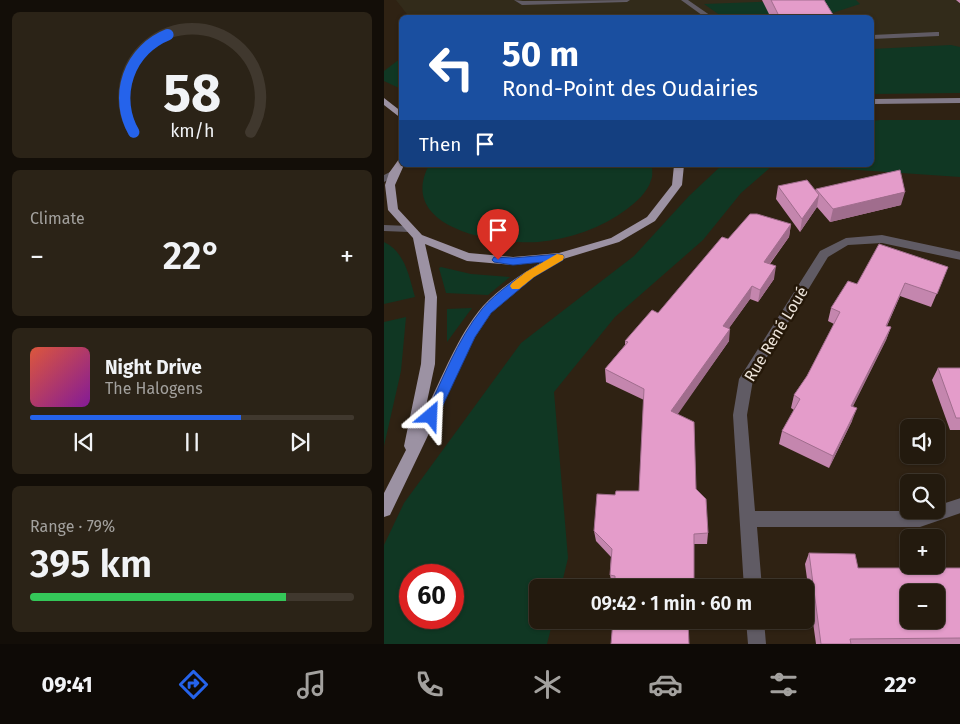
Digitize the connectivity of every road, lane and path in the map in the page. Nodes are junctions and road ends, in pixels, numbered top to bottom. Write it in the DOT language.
graph roads {
  1 [pos="517,0"];
  2 [pos="627,0"];
  3 [pos="684,0"];
  4 [pos="706,15"];
  5 [pos="936,34"];
  6 [pos="874,37"];
  7 [pos="384,100"];
  8 [pos="960,100"];
  9 [pos="399,102"];
  10 [pos="874,102"];
  11 [pos="399,114"];
  12 [pos="399,166"];
  13 [pos="682,167"];
  14 [pos="386,186"];
  15 [pos="384,228"];
  16 [pos="413,233"];
  17 [pos="960,256"];
  18 [pos="559,257"];
  19 [pos="407,465"];
  20 [pos="960,505"];
  21 [pos="384,510"];
  22 [pos="749,519"];
  23 [pos="752,579"];
  24 [pos="756,629"];
  25 [pos="757,644"];
  1 -- 2 [label="street"];
  3 -- 4 [label="street"];
  5 -- 6 [label="street"];
  7 -- 9 [label="main road"];
  7 -- 11 [label="main road"];
  8 -- 10 [label="main road"];
  12 -- 14 [label="main road"];
  13 -- 18 [label="main road"];
  14 -- 16 [label="main road"];
  15 -- 16 [label="street"];
  16 -- 18 [label="main road"];
  16 -- 19 [label="main road"];
  17 -- 22 [label="street, Rue René Loué"];
  18 -- 19 [label="main road"];
  19 -- 21 [label="main road"];
  20 -- 22 [label="street"];
  22 -- 23 [label="street, Rue René Loué"];
  24 -- 25 [label="street"];
}
